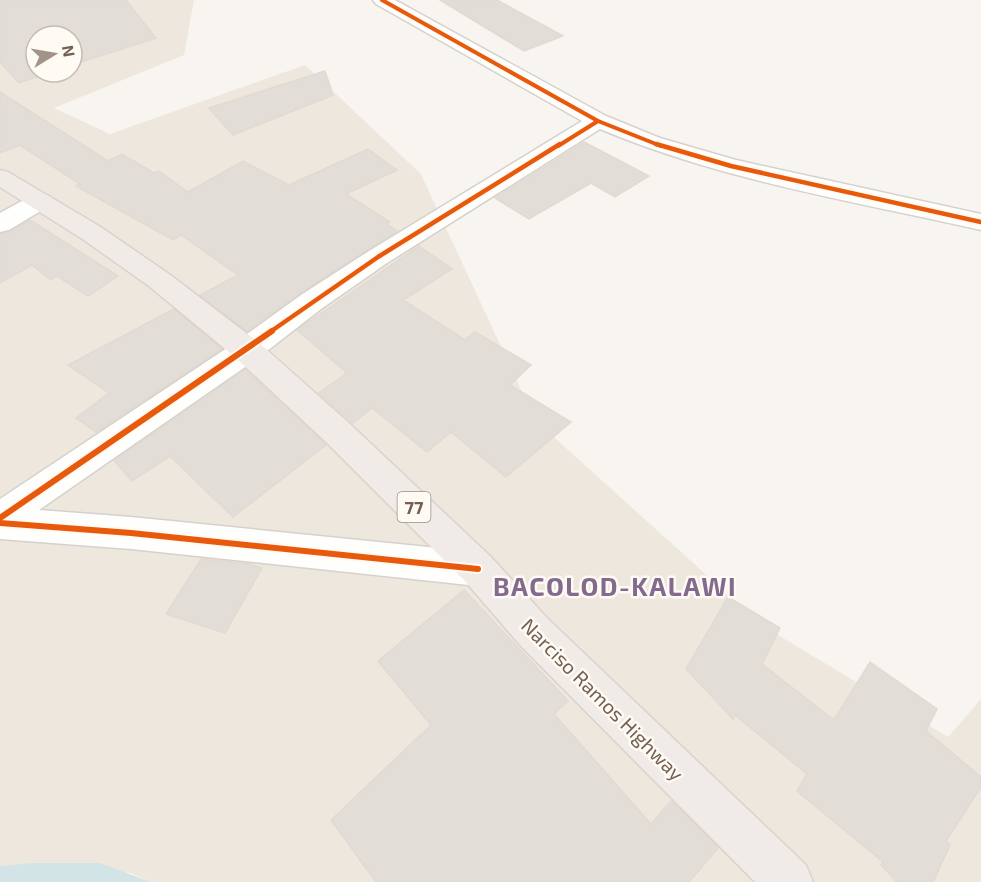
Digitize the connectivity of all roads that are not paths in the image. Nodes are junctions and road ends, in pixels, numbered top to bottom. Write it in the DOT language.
graph roads {
  1 [pos="382,0"];
  2 [pos="598,122"];
  3 [pos="0,177"];
  4 [pos="40,201"];
  5 [pos="981,222"];
  6 [pos="0,224"];
  7 [pos="247,350"];
  8 [pos="0,518"];
  9 [pos="0,523"];
  10 [pos="478,569"];
  11 [pos="789,882"];
  1 -- 2 [label="street"];
  2 -- 5 [label="street"];
  2 -- 7 [label="street"];
  3 -- 4 [label="highway, Narciso Ramos Highway / 77"];
  4 -- 6 [label="street"];
  4 -- 7 [label="highway, Narciso Ramos Highway / 77"];
  7 -- 8 [label="street"];
  7 -- 10 [label="highway, Narciso Ramos Highway / 77"];
  9 -- 10 [label="street"];
  10 -- 11 [label="highway, Narciso Ramos Highway / 77"];
}
